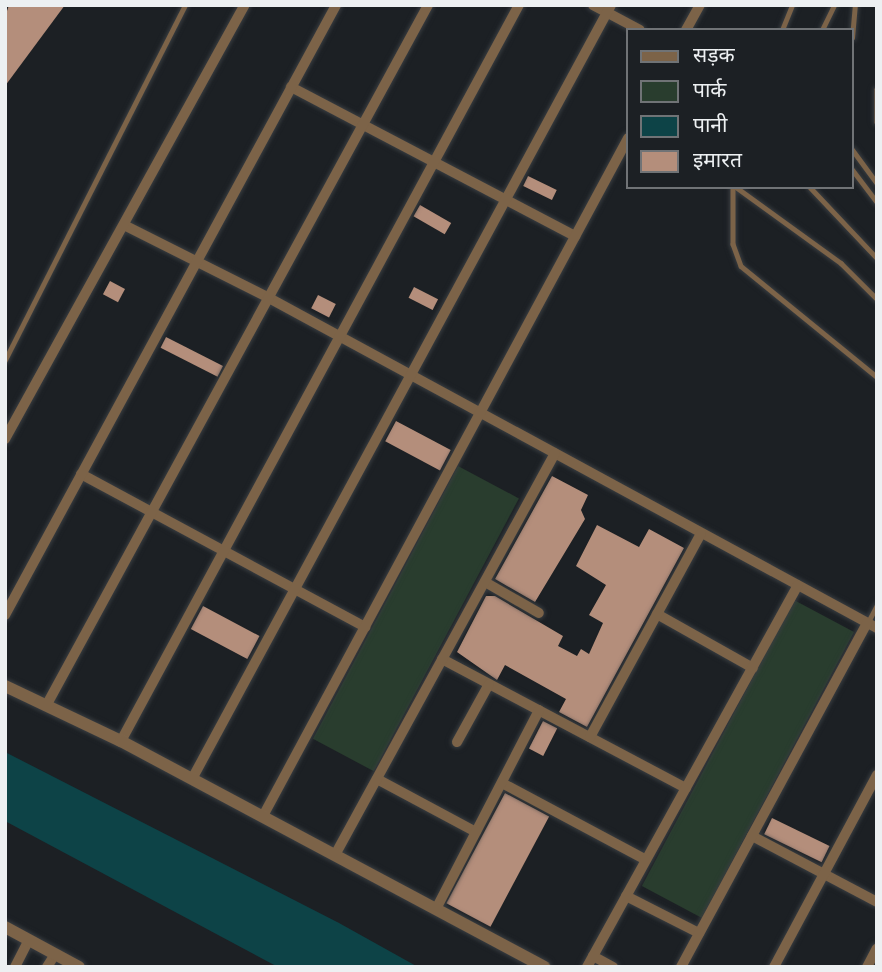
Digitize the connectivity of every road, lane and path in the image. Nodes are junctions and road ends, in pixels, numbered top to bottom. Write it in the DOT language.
graph roads {
  1 [pos="185,5"];
  2 [pos="245,5"];
  3 [pos="336,5"];
  4 [pos="428,5"];
  5 [pos="519,5"];
  6 [pos="593,5"];
  7 [pos="699,5"];
  8 [pos="792,5"];
  9 [pos="834,5"];
  10 [pos="855,5"];
  11 [pos="609,9"];
  12 [pos="637,28"];
  13 [pos="687,28"];
  14 [pos="783,28"];
  15 [pos="823,28"];
  16 [pos="853,28"];
  17 [pos="291,88"];
  18 [pos="877,89"];
  19 [pos="877,122"];
  20 [pos="364,123"];
  21 [pos="626,142"];
  22 [pos="854,152"];
  23 [pos="435,161"];
  24 [pos="854,172"];
  25 [pos="877,183"];
  26 [pos="735,189"];
  27 [pos="738,189"];
  28 [pos="812,189"];
  29 [pos="506,199"];
  30 [pos="877,202"];
  31 [pos="124,225"];
  32 [pos="575,236"];
  33 [pos="877,258"];
  34 [pos="197,261"];
  35 [pos="269,298"];
  36 [pos="877,299"];
  37 [pos="340,337"];
  38 [pos="5,360"];
  39 [pos="411,375"];
  40 [pos="877,377"];
  41 [pos="480,413"];
  42 [pos="5,439"];
  43 [pos="555,453"];
  44 [pos="81,474"];
  45 [pos="152,513"];
  46 [pos="701,533"];
  47 [pos="224,551"];
  48 [pos="485,582"];
  49 [pos="798,585"];
  50 [pos="295,589"];
  51 [pos="877,605"];
  52 [pos="539,613"];
  53 [pos="657,614"];
  54 [pos="5,615"];
  55 [pos="872,625"];
  56 [pos="365,627"];
  57 [pos="443,659"];
  58 [pos="753,668"];
  59 [pos="489,684"];
  60 [pos="5,686"];
  61 [pos="46,706"];
  62 [pos="540,710"];
  63 [pos="590,737"];
  64 [pos="121,741"];
  65 [pos="457,742"];
  66 [pos="877,775"];
  67 [pos="192,779"];
  68 [pos="377,779"];
  69 [pos="502,783"];
  70 [pos="686,788"];
  71 [pos="263,817"];
  72 [pos="476,832"];
  73 [pos="751,836"];
  74 [pos="335,855"];
  75 [pos="646,860"];
  76 [pos="823,874"];
  77 [pos="626,896"];
  78 [pos="877,902"];
  79 [pos="436,909"];
  80 [pos="5,927"];
  81 [pos="699,933"];
  82 [pos="29,940"];
  83 [pos="877,948"];
  84 [pos="54,954"];
  85 [pos="593,956"];
  86 [pos="15,967"];
  87 [pos="47,967"];
  88 [pos="79,967"];
  89 [pos="545,967"];
  90 [pos="587,967"];
  91 [pos="613,967"];
  92 [pos="681,967"];
  93 [pos="774,967"];
  94 [pos="867,967"];
  1 -- 38 [label="lane"];
  2 -- 31 [label="street"];
  3 -- 17 [label="street"];
  4 -- 20 [label="street"];
  5 -- 23 [label="street"];
  6 -- 11 [label="street"];
  7 -- 13 [label="street"];
  8 -- 14 [label="lane"];
  9 -- 15 [label="lane"];
  10 -- 16 [label="lane"];
  11 -- 12 [label="street"];
  11 -- 29 [label="street"];
  17 -- 20 [label="street"];
  17 -- 34 [label="street"];
  18 -- 19 [label="lane"];
  20 -- 23 [label="street"];
  20 -- 35 [label="street"];
  21 -- 32 [label="street"];
  22 -- 25 [label="lane"];
  23 -- 29 [label="street"];
  23 -- 37 [label="street"];
  24 -- 30 [label="lane"];
  26 -- 40 [label="lane"];
  27 -- 36 [label="lane"];
  28 -- 33 [label="lane"];
  29 -- 32 [label="street"];
  29 -- 39 [label="street"];
  31 -- 34 [label="street"];
  31 -- 42 [label="street"];
  32 -- 41 [label="street"];
  34 -- 35 [label="street"];
  34 -- 44 [label="street"];
  35 -- 37 [label="street"];
  35 -- 45 [label="street"];
  37 -- 39 [label="street"];
  37 -- 47 [label="street"];
  39 -- 41 [label="street"];
  39 -- 50 [label="street"];
  41 -- 43 [label="street"];
  41 -- 56 [label="street"];
  43 -- 46 [label="street"];
  43 -- 48 [label="street"];
  44 -- 45 [label="street"];
  44 -- 54 [label="street"];
  45 -- 47 [label="street"];
  45 -- 61 [label="street"];
  46 -- 49 [label="street"];
  46 -- 53 [label="street"];
  47 -- 50 [label="street"];
  47 -- 64 [label="street"];
  48 -- 52 [label="street"];
  48 -- 57 [label="street"];
  49 -- 55 [label="street"];
  49 -- 58 [label="street"];
  50 -- 56 [label="street"];
  50 -- 67 [label="street"];
  51 -- 55 [label="lane"];
  53 -- 58 [label="street"];
  53 -- 63 [label="street"];
  55 -- 73 [label="street"];
  56 -- 71 [label="street"];
  57 -- 59 [label="street"];
  57 -- 68 [label="street"];
  58 -- 70 [label="street"];
  59 -- 62 [label="street"];
  59 -- 65 [label="street"];
  60 -- 61 [label="street"];
  61 -- 64 [label="street"];
  62 -- 63 [label="street"];
  62 -- 69 [label="street"];
  63 -- 70 [label="street"];
  64 -- 67 [label="street"];
  66 -- 76 [label="street"];
  67 -- 71 [label="street"];
  68 -- 72 [label="street"];
  68 -- 74 [label="street"];
  69 -- 72 [label="street"];
  69 -- 75 [label="street"];
  70 -- 75 [label="street"];
  71 -- 74 [label="street"];
  72 -- 79 [label="street"];
  73 -- 76 [label="street"];
  73 -- 81 [label="street"];
  74 -- 79 [label="street"];
  75 -- 77 [label="street"];
  76 -- 78 [label="street"];
  76 -- 93 [label="street"];
  77 -- 81 [label="street"];
  77 -- 85 [label="street"];
  79 -- 89 [label="street"];
  80 -- 82 [label="street"];
  81 -- 92 [label="street"];
  82 -- 84 [label="street"];
  82 -- 86 [label="street"];
  83 -- 94 [label="street"];
  84 -- 87 [label="street"];
  84 -- 88 [label="street"];
  85 -- 90 [label="street"];
  85 -- 91 [label="street"];
}
